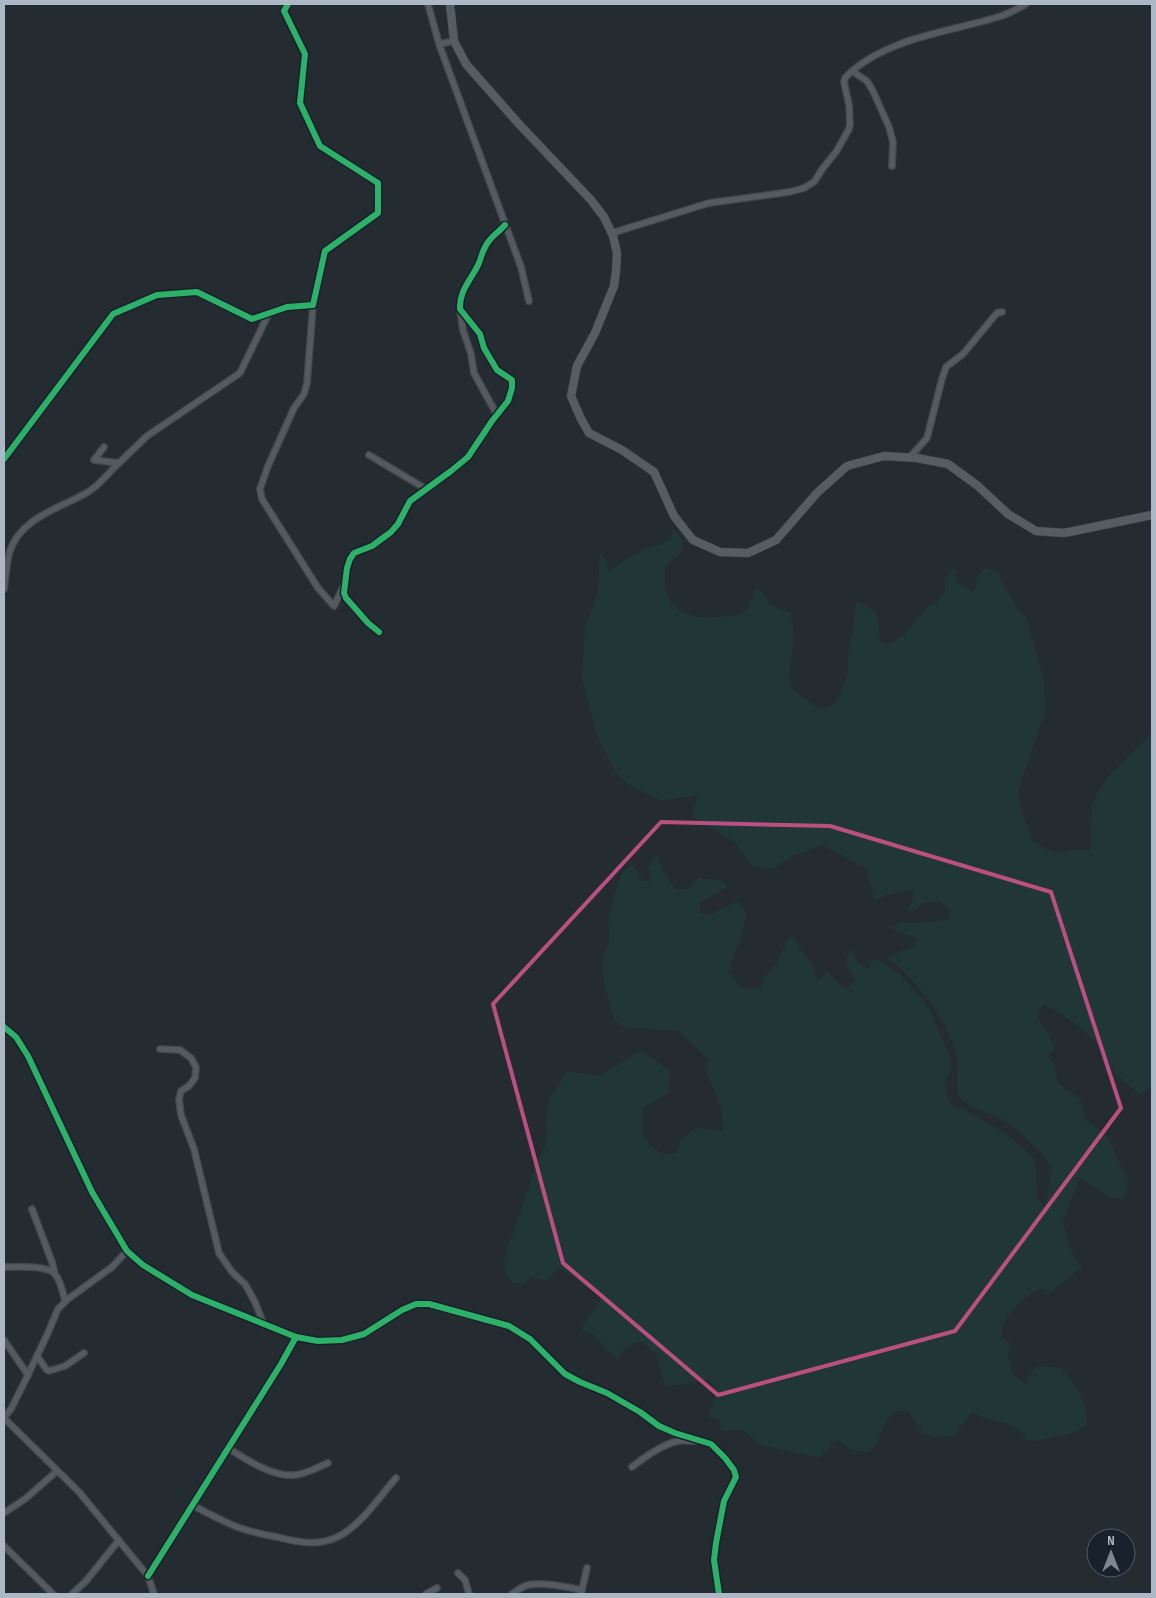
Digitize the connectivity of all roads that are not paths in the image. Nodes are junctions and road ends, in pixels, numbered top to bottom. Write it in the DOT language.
graph roads {
  1 [pos="288,4"];
  2 [pos="428,4"];
  3 [pos="450,4"];
  4 [pos="1026,4"];
  5 [pos="454,41"];
  6 [pos="438,44"];
  7 [pos="852,71"];
  8 [pos="892,166"];
  9 [pos="506,225"];
  10 [pos="612,233"];
  11 [pos="529,300"];
  12 [pos="313,305"];
  13 [pos="460,309"];
  14 [pos="1002,312"];
  15 [pos="269,313"];
  16 [pos="491,407"];
  17 [pos="496,415"];
  18 [pos="492,421"];
  19 [pos="104,447"];
  20 [pos="369,455"];
  21 [pos="910,457"];
  22 [pos="4,459"];
  23 [pos="120,463"];
  24 [pos="426,489"];
  25 [pos="1152,515"];
  26 [pos="345,583"];
  27 [pos="4,589"];
  28 [pos="379,632"];
  29 [pos="4,1028"];
  30 [pos="160,1049"];
  31 [pos="32,1210"];
  32 [pos="127,1251"];
  33 [pos="4,1267"];
  34 [pos="55,1274"];
  35 [pos="65,1301"];
  36 [pos="264,1325"];
  37 [pos="296,1337"];
  38 [pos="4,1340"];
  39 [pos="84,1353"];
  40 [pos="37,1356"];
  41 [pos="28,1375"];
  42 [pos="4,1418"];
  43 [pos="675,1433"];
  44 [pos="699,1440"];
  45 [pos="678,1441"];
  46 [pos="228,1448"];
  47 [pos="328,1463"];
  48 [pos="632,1467"];
  49 [pos="57,1471"];
  50 [pos="396,1478"];
  51 [pos="192,1505"];
  52 [pos="4,1513"];
  53 [pos="119,1540"];
  54 [pos="4,1546"];
  55 [pos="587,1568"];
  56 [pos="458,1573"];
  57 [pos="148,1576"];
  58 [pos="437,1588"];
  59 [pos="582,1592"];
  60 [pos="53,1594"];
  61 [pos="72,1594"];
  62 [pos="154,1594"];
  63 [pos="426,1594"];
  64 [pos="469,1594"];
  65 [pos="512,1594"];
  66 [pos="719,1594"];
  1 -- 12 [label="street"];
  2 -- 6 [label="street"];
  3 -- 5 [label="main road"];
  4 -- 7 [label="street"];
  5 -- 6 [label="street"];
  5 -- 10 [label="main road"];
  6 -- 9 [label="street"];
  7 -- 8 [label="street"];
  7 -- 10 [label="street"];
  9 -- 11 [label="street"];
  9 -- 13 [label="street"];
  10 -- 21 [label="main road"];
  12 -- 15 [label="street"];
  12 -- 26 [label="street"];
  13 -- 16 [label="street"];
  13 -- 17 [label="street"];
  14 -- 21 [label="street"];
  15 -- 22 [label="street"];
  15 -- 23 [label="street"];
  16 -- 17 [label="street"];
  16 -- 18 [label="street"];
  17 -- 18 [label="street"];
  18 -- 24 [label="street"];
  19 -- 23 [label="street"];
  20 -- 24 [label="street"];
  21 -- 25 [label="main road"];
  23 -- 27 [label="street"];
  24 -- 26 [label="street"];
  26 -- 28 [label="street"];
  29 -- 32 [label="street"];
  30 -- 36 [label="street"];
  31 -- 34 [label="street"];
  32 -- 35 [label="street"];
  32 -- 36 [label="street"];
  33 -- 34 [label="street"];
  34 -- 35 [label="street"];
  35 -- 40 [label="street"];
  36 -- 37 [label="street"];
  37 -- 43 [label="street"];
  37 -- 46 [label="street"];
  38 -- 41 [label="street"];
  39 -- 40 [label="street"];
  40 -- 41 [label="street"];
  41 -- 42 [label="street"];
  42 -- 49 [label="street"];
  43 -- 44 [label="street"];
  43 -- 45 [label="street"];
  44 -- 45 [label="street"];
  44 -- 66 [label="street"];
  45 -- 48 [label="street"];
  46 -- 47 [label="street"];
  46 -- 51 [label="street"];
  49 -- 52 [label="street"];
  49 -- 53 [label="street"];
  50 -- 51 [label="street"];
  51 -- 57 [label="street"];
  53 -- 57 [label="street"];
  53 -- 61 [label="street"];
  54 -- 60 [label="street"];
  55 -- 59 [label="street"];
  56 -- 64 [label="street"];
  57 -- 62 [label="street"];
  58 -- 63 [label="street"];
  59 -- 65 [label="street"];
}
